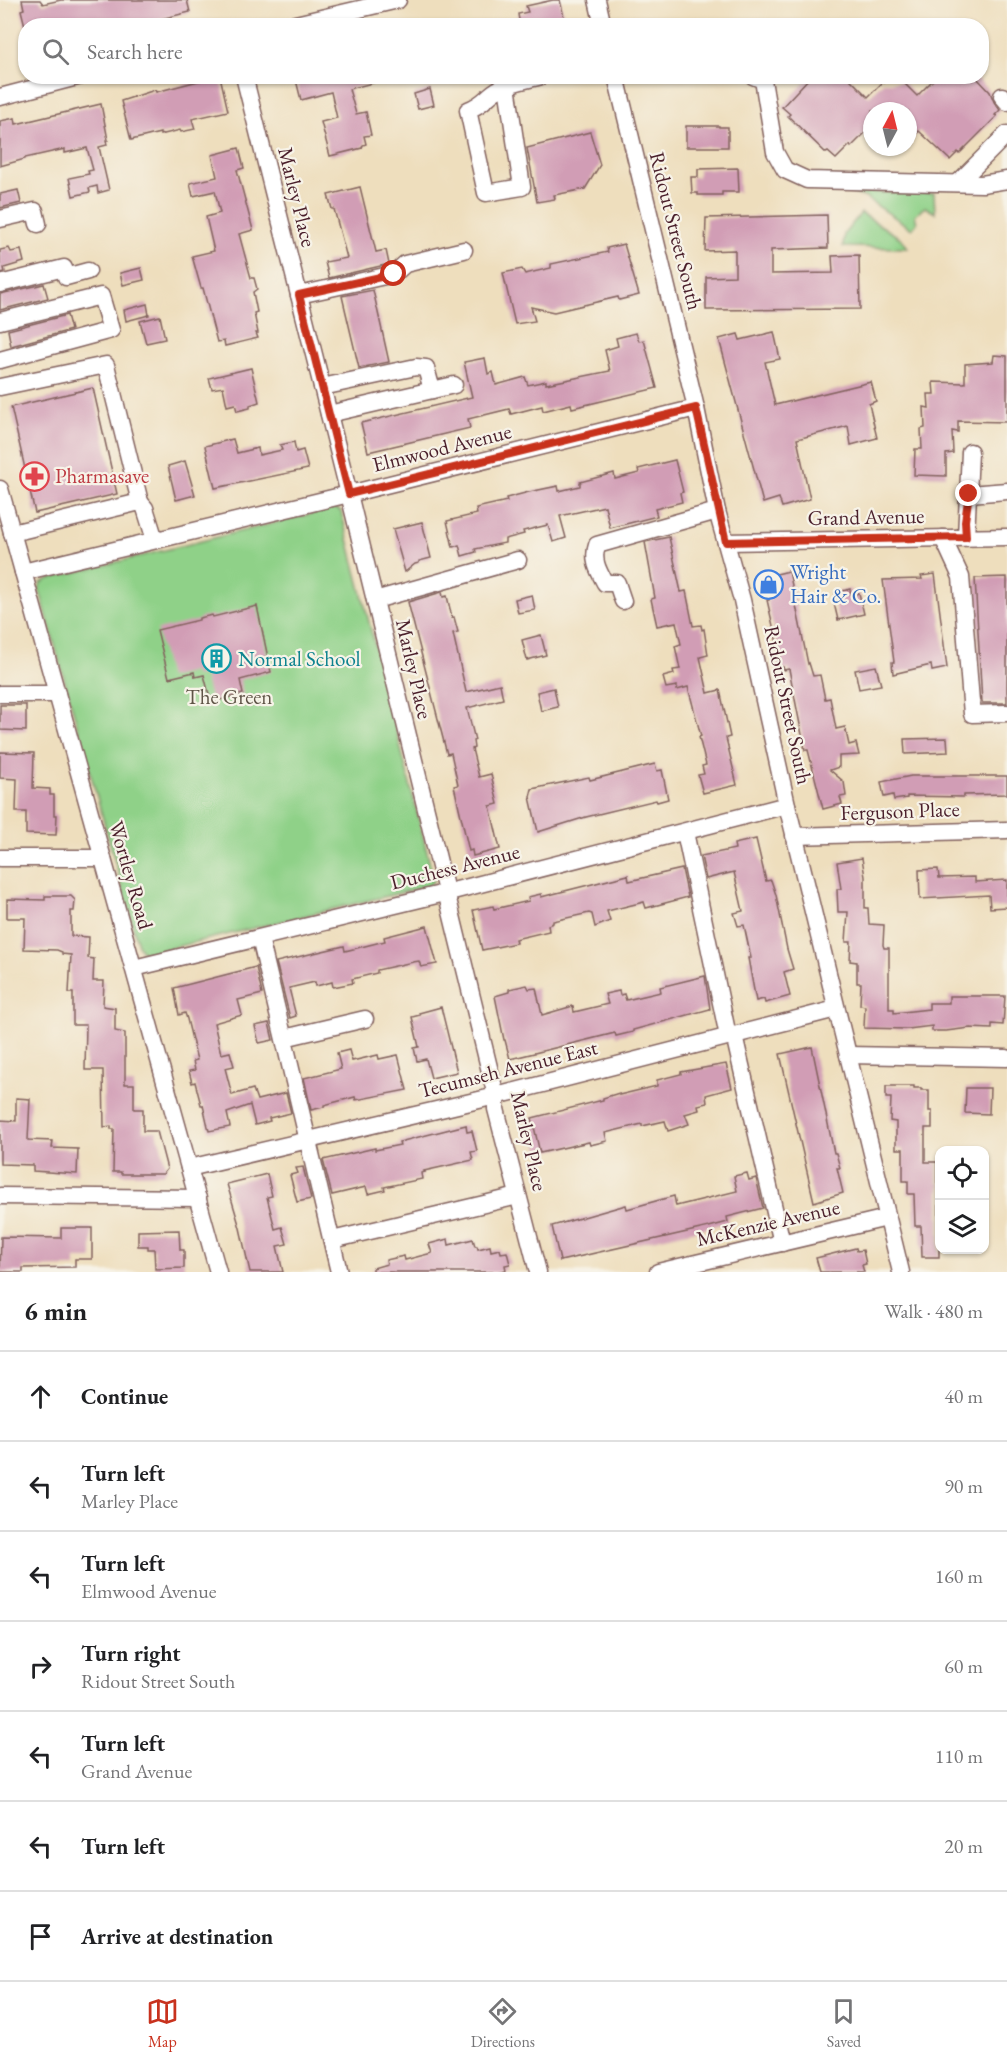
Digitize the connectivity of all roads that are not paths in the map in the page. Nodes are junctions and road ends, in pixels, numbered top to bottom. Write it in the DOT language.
graph roads {
  1 [pos="398,0"];
  2 [pos="597,0"];
  3 [pos="321,18"];
  4 [pos="601,18"];
  5 [pos="50,84"];
  6 [pos="246,84"];
  7 [pos="514,84"];
  8 [pos="618,84"];
  9 [pos="764,84"];
  10 [pos="507,86"];
  11 [pos="0,97"];
  12 [pos="1007,134"];
  13 [pos="1007,180"];
  14 [pos="958,183"];
  15 [pos="0,219"];
  16 [pos="38,224"];
  17 [pos="464,250"];
  18 [pos="88,271"];
  19 [pos="0,284"];
  20 [pos="299,295"];
  21 [pos="0,321"];
  22 [pos="0,360"];
  23 [pos="454,386"];
  24 [pos="0,387"];
  25 [pos="322,387"];
  26 [pos="432,390"];
  27 [pos="696,408"];
  28 [pos="329,414"];
  29 [pos="970,452"];
  30 [pos="0,489"];
  31 [pos="1007,491"];
  32 [pos="349,494"];
  33 [pos="969,494"];
  34 [pos="140,502"];
  35 [pos="717,511"];
  36 [pos="7,524"];
  37 [pos="966,537"];
  38 [pos="1007,537"];
  39 [pos="943,538"];
  40 [pos="156,540"];
  41 [pos="726,542"];
  42 [pos="518,560"];
  43 [pos="23,572"];
  44 [pos="375,600"];
  45 [pos="623,601"];
  46 [pos="0,694"];
  47 [pos="57,694"];
  48 [pos="1007,712"];
  49 [pos="787,805"];
  50 [pos="1007,830"];
  51 [pos="685,832"];
  52 [pos="794,836"];
  53 [pos="0,858"];
  54 [pos="103,858"];
  55 [pos="445,893"];
  56 [pos="260,938"];
  57 [pos="134,968"];
  58 [pos="836,1009"];
  59 [pos="365,1019"];
  60 [pos="731,1035"];
  61 [pos="284,1038"];
  62 [pos="848,1055"];
  63 [pos="1007,1058"];
  64 [pos="496,1096"];
  65 [pos="309,1140"];
  66 [pos="189,1168"];
  67 [pos="0,1196"];
  68 [pos="518,1196"];
  69 [pos="198,1198"];
  70 [pos="887,1218"];
  71 [pos="332,1240"];
  72 [pos="782,1243"];
  73 [pos="218,1272"];
  74 [pos="339,1272"];
  75 [pos="538,1272"];
  76 [pos="658,1272"];
  77 [pos="901,1272"];
  1 -- 3 [label="street"];
  2 -- 4 [label="street"];
  5 -- 11 [label="street"];
  6 -- 20 [label="street, Marley Place"];
  7 -- 10 [label="street"];
  8 -- 27 [label="street, Ridout Street South"];
  9 -- 14 [label="street"];
  10 -- 10 [label="street"];
  12 -- 14 [label="street"];
  13 -- 14 [label="street"];
  15 -- 16 [label="street"];
  17 -- 20 [label="street"];
  18 -- 19 [label="street"];
  20 -- 25 [label="street, Marley Place"];
  21 -- 22 [label="street"];
  23 -- 26 [label="street"];
  24 -- 34 [label="street"];
  25 -- 26 [label="street"];
  25 -- 28 [label="street, Marley Place"];
  26 -- 28 [label="street"];
  27 -- 32 [label="street, Elmwood Avenue"];
  27 -- 35 [label="street, Ridout Street South"];
  28 -- 32 [label="street, Marley Place"];
  29 -- 33 [label="street"];
  30 -- 36 [label="street, Wortley Road"];
  31 -- 33 [label="street"];
  32 -- 40 [label="street, Elmwood Avenue"];
  32 -- 44 [label="street, Marley Place"];
  33 -- 37 [label="street"];
  34 -- 36 [label="street"];
  34 -- 40 [label="street"];
  35 -- 41 [label="street, Ridout Street South"];
  35 -- 45 [label="street"];
  36 -- 43 [label="street, Wortley Road"];
  37 -- 38 [label="street, Grand Avenue"];
  37 -- 39 [label="street, Grand Avenue"];
  39 -- 41 [label="street, Grand Avenue"];
  39 -- 48 [label="street"];
  40 -- 43 [label="street, Elmwood Avenue"];
  41 -- 49 [label="street, Ridout Street South"];
  42 -- 44 [label="street"];
  43 -- 47 [label="street, Wortley Road"];
  44 -- 55 [label="street, Marley Place"];
  46 -- 47 [label="street"];
  47 -- 54 [label="street, Wortley Road"];
  49 -- 51 [label="street, Duchess Avenue"];
  49 -- 52 [label="street, Ridout Street South"];
  50 -- 52 [label="street, Ferguson Place"];
  51 -- 55 [label="street, Duchess Avenue"];
  51 -- 60 [label="street"];
  52 -- 58 [label="street, Ridout Street South"];
  53 -- 54 [label="street"];
  54 -- 57 [label="street, Wortley Road"];
  55 -- 56 [label="street, Duchess Avenue"];
  55 -- 64 [label="street, Marley Place"];
  56 -- 57 [label="street, Duchess Avenue"];
  56 -- 61 [label="street"];
  57 -- 66 [label="street, Wortley Road"];
  58 -- 60 [label="street, Tecumseh Avenue East"];
  58 -- 62 [label="street, Ridout Street South"];
  59 -- 61 [label="street"];
  60 -- 64 [label="street, Tecumseh Avenue East"];
  60 -- 72 [label="street"];
  61 -- 65 [label="street"];
  62 -- 63 [label="street"];
  62 -- 70 [label="street, Ridout Street South"];
  64 -- 65 [label="street, Tecumseh Avenue East"];
  64 -- 68 [label="street, Marley Place"];
  65 -- 66 [label="street, Tecumseh Avenue East"];
  65 -- 71 [label="street"];
  66 -- 69 [label="street, Wortley Road"];
  67 -- 69 [label="street"];
  68 -- 71 [label="street"];
  68 -- 75 [label="street, Marley Place"];
  69 -- 73 [label="street, Wortley Road"];
  70 -- 72 [label="street, McKenzie Avenue"];
  70 -- 77 [label="street, Ridout Street South"];
  71 -- 74 [label="street"];
  72 -- 76 [label="street, McKenzie Avenue"];
}
